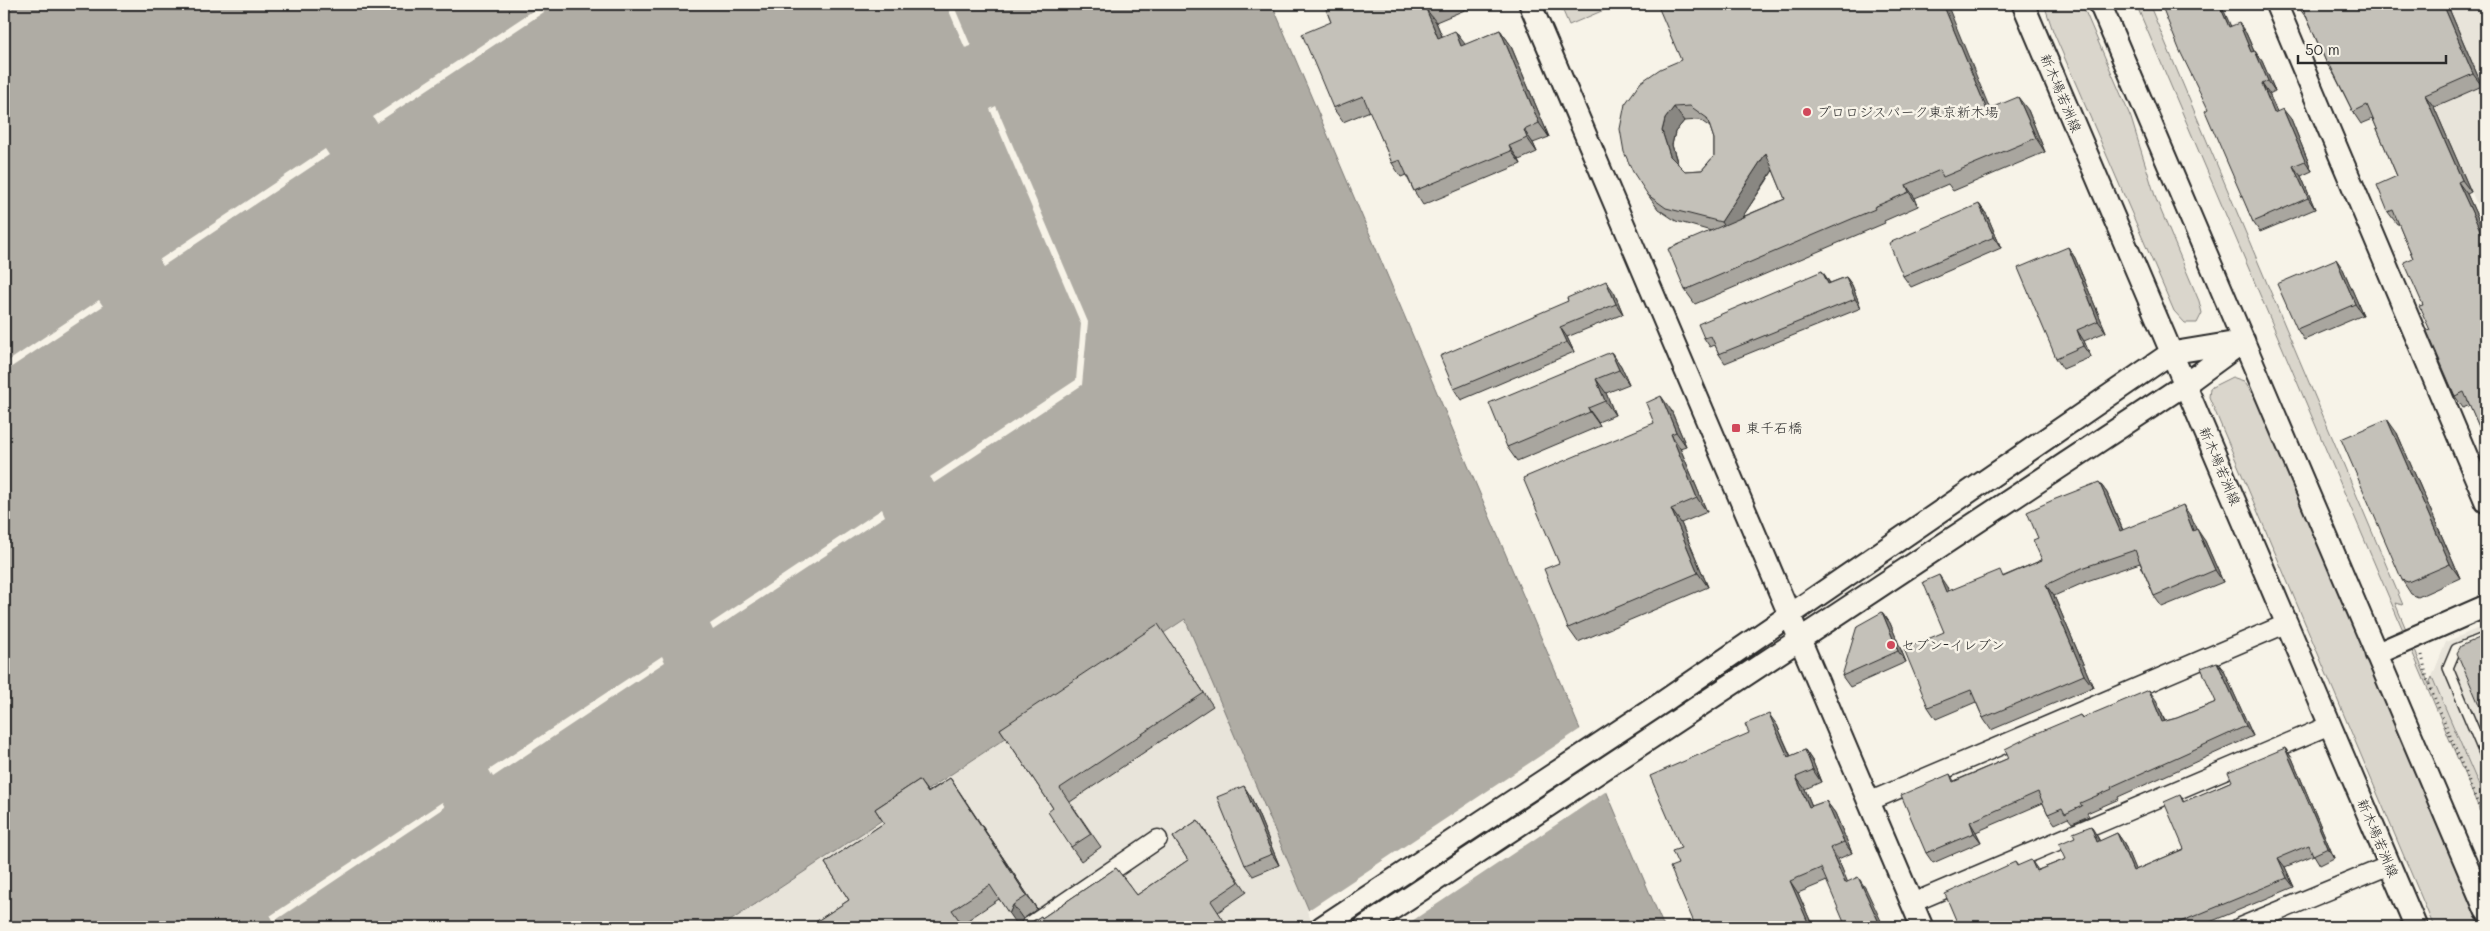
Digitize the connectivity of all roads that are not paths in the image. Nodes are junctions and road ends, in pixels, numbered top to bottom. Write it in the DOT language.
graph roads {
  1 [pos="1530,4"];
  2 [pos="2024,4"];
  3 [pos="2029,4"];
  4 [pos="2100,4"];
  5 [pos="2276,4"];
  6 [pos="2034,28"];
  7 [pos="2244,341"];
  8 [pos="2171,353"];
  9 [pos="2184,385"];
  10 [pos="2486,502"];
  11 [pos="2486,606"];
  12 [pos="1788,614"];
  13 [pos="2288,623"];
  14 [pos="2486,637"];
  15 [pos="1798,639"];
  16 [pos="2376,654"];
  17 [pos="2330,724"];
  18 [pos="2486,758"];
  19 [pos="1868,802"];
  20 [pos="1158,839"];
  21 [pos="2390,865"];
  22 [pos="1912,904"];
  23 [pos="2486,911"];
  24 [pos="2412,926"];
  25 [pos="1030,927"];
  26 [pos="1322,927"];
  27 [pos="1365,927"];
  28 [pos="1922,927"];
  29 [pos="2240,927"];
  1 -- 12 [label="street"];
  2 -- 6 [label="street, 新木場若洲線"];
  3 -- 6 [label="lane"];
  4 -- 7 [label="street"];
  5 -- 10 [label="street"];
  6 -- 8 [label="street, 新木場若洲線"];
  7 -- 8 [label="street"];
  7 -- 9 [label="street"];
  7 -- 16 [label="street"];
  8 -- 9 [label="street, 新木場若洲線"];
  8 -- 12 [label="street"];
  9 -- 13 [label="street, 新木場若洲線"];
  9 -- 15 [label="street"];
  11 -- 16 [label="street"];
  12 -- 15 [label="street"];
  12 -- 26 [label="street"];
  13 -- 17 [label="street, 新木場若洲線"];
  13 -- 19 [label="street"];
  14 -- 18 [label="lane"];
  15 -- 19 [label="street"];
  15 -- 27 [label="street"];
  16 -- 23 [label="street"];
  17 -- 21 [label="street, 新木場若洲線"];
  17 -- 22 [label="street"];
  19 -- 22 [label="street"];
  20 -- 25 [label="street"];
  21 -- 24 [label="street, 新木場若洲線"];
  21 -- 29 [label="street"];
  22 -- 28 [label="street"];
}
